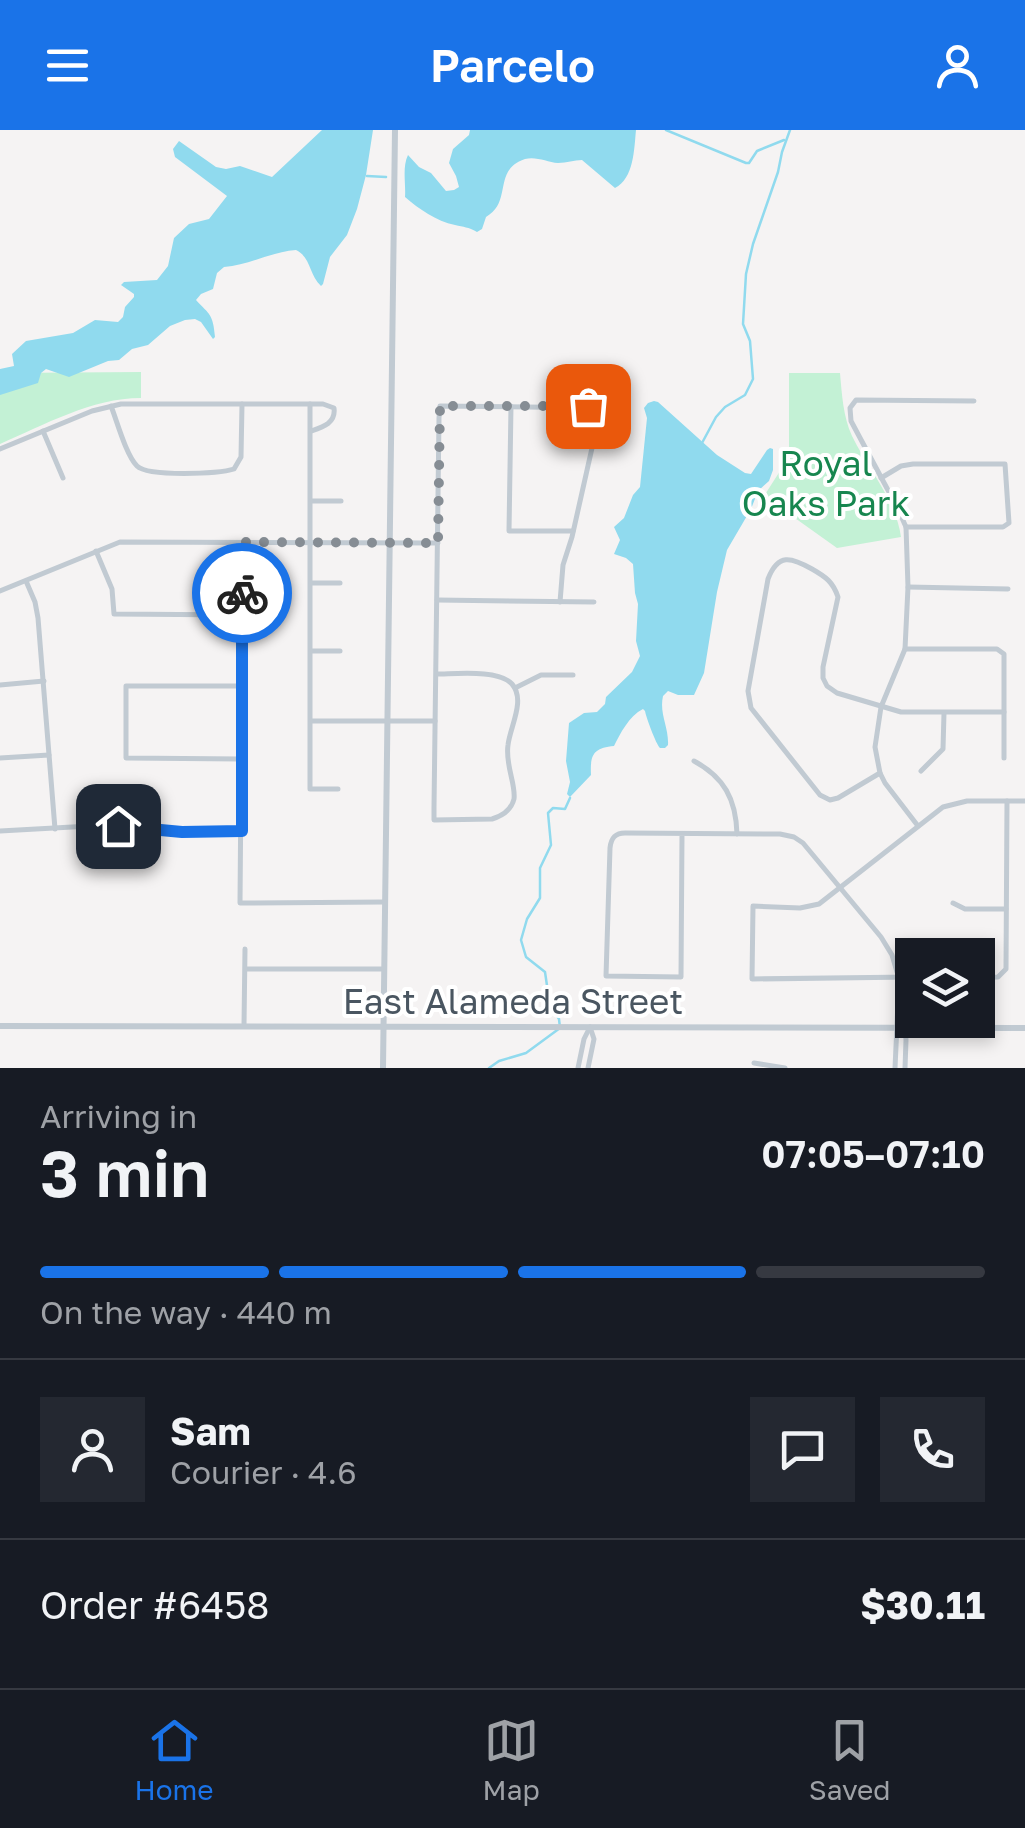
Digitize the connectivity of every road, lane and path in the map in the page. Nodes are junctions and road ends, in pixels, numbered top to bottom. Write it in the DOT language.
graph roads {
  1 [pos="394,130"];
  2 [pos="974,401"];
  3 [pos="242,404"];
  4 [pos="310,404"];
  5 [pos="111,406"];
  6 [pos="511,406"];
  7 [pos="42,431"];
  8 [pos="311,431"];
  9 [pos="0,449"];
  10 [pos="63,478"];
  11 [pos="881,478"];
  12 [pos="311,501"];
  13 [pos="341,501"];
  14 [pos="906,526"];
  15 [pos="573,531"];
  16 [pos="243,542"];
  17 [pos="388,542"];
  18 [pos="311,543"];
  19 [pos="438,543"];
  20 [pos="96,551"];
  21 [pos="26,580"];
  22 [pos="311,583"];
  23 [pos="340,583"];
  24 [pos="908,587"];
  25 [pos="1008,589"];
  26 [pos="0,591"];
  27 [pos="437,600"];
  28 [pos="560,602"];
  29 [pos="594,602"];
  30 [pos="242,614"];
  31 [pos="905,649"];
  32 [pos="340,650"];
  33 [pos="311,651"];
  34 [pos="436,674"];
  35 [pos="573,674"];
  36 [pos="44,681"];
  37 [pos="0,685"];
  38 [pos="242,686"];
  39 [pos="515,688"];
  40 [pos="881,707"];
  41 [pos="1004,712"];
  42 [pos="944,713"];
  43 [pos="386,720"];
  44 [pos="310,721"];
  45 [pos="435,721"];
  46 [pos="50,756"];
  47 [pos="0,758"];
  48 [pos="1004,758"];
  49 [pos="242,759"];
  50 [pos="694,761"];
  51 [pos="921,771"];
  52 [pos="880,773"];
  53 [pos="338,789"];
  54 [pos="1007,800"];
  55 [pos="1025,800"];
  56 [pos="918,826"];
  57 [pos="56,828"];
  58 [pos="0,831"];
  59 [pos="242,831"];
  60 [pos="682,834"];
  61 [pos="737,834"];
  62 [pos="840,888"];
  63 [pos="384,902"];
  64 [pos="953,903"];
  65 [pos="1006,909"];
  66 [pos="244,949"];
  67 [pos="895,962"];
  68 [pos="246,968"];
  69 [pos="384,969"];
  70 [pos="1003,974"];
  71 [pos="895,978"];
  72 [pos="995,978"];
  73 [pos="1011,981"];
  74 [pos="0,1026"];
  75 [pos="383,1026"];
  76 [pos="895,1026"];
  77 [pos="244,1027"];
  78 [pos="590,1027"];
  79 [pos="995,1028"];
  80 [pos="1025,1028"];
  81 [pos="896,1038"];
  82 [pos="905,1038"];
  83 [pos="754,1063"];
  84 [pos="382,1068"];
  85 [pos="578,1068"];
  86 [pos="588,1068"];
  87 [pos="785,1068"];
  88 [pos="895,1068"];
  89 [pos="905,1068"];
  1 -- 17 [label="street"];
  2 -- 11 [label="street"];
  3 -- 4 [label="street"];
  3 -- 5 [label="street"];
  3 -- 5 [label="street"];
  4 -- 8 [label="street"];
  4 -- 8 [label="street"];
  5 -- 7 [label="street"];
  6 -- 15 [label="street"];
  6 -- 15 [label="street"];
  6 -- 19 [label="street"];
  7 -- 9 [label="street"];
  7 -- 10 [label="street"];
  8 -- 12 [label="street"];
  11 -- 14 [label="street"];
  11 -- 14 [label="street"];
  12 -- 13 [label="street"];
  12 -- 18 [label="street"];
  14 -- 24 [label="street"];
  15 -- 28 [label="street"];
  16 -- 18 [label="street"];
  16 -- 20 [label="street"];
  16 -- 30 [label="street"];
  17 -- 18 [label="street"];
  17 -- 19 [label="street"];
  17 -- 43 [label="street"];
  18 -- 22 [label="street"];
  19 -- 27 [label="street"];
  20 -- 21 [label="street"];
  20 -- 30 [label="street"];
  21 -- 26 [label="street"];
  21 -- 36 [label="street"];
  22 -- 23 [label="street"];
  22 -- 33 [label="street"];
  24 -- 25 [label="street"];
  24 -- 31 [label="street"];
  27 -- 28 [label="street"];
  27 -- 34 [label="street"];
  28 -- 29 [label="street"];
  30 -- 38 [label="street"];
  31 -- 40 [label="street"];
  31 -- 41 [label="street"];
  32 -- 33 [label="street"];
  33 -- 44 [label="street"];
  34 -- 39 [label="street"];
  34 -- 45 [label="street"];
  35 -- 39 [label="street"];
  36 -- 37 [label="street"];
  36 -- 46 [label="street"];
  38 -- 49 [label="street"];
  38 -- 49 [label="street"];
  39 -- 45 [label="street"];
  40 -- 42 [label="street"];
  40 -- 52 [label="street"];
  40 -- 52 [label="street"];
  41 -- 42 [label="street"];
  41 -- 48 [label="street"];
  42 -- 51 [label="street"];
  43 -- 44 [label="street"];
  43 -- 45 [label="street"];
  43 -- 63 [label="street"];
  44 -- 53 [label="street"];
  46 -- 47 [label="street"];
  46 -- 57 [label="street"];
  49 -- 59 [label="street"];
  50 -- 61 [label="street"];
  52 -- 56 [label="street"];
  54 -- 55 [label="street"];
  54 -- 56 [label="street"];
  54 -- 65 [label="street"];
  56 -- 62 [label="street"];
  57 -- 58 [label="street"];
  57 -- 59 [label="street"];
  59 -- 63 [label="street"];
  60 -- 60 [label="street"];
  60 -- 61 [label="street"];
  61 -- 62 [label="street"];
  62 -- 67 [label="street"];
  62 -- 71 [label="street"];
  63 -- 69 [label="street"];
  64 -- 65 [label="street"];
  65 -- 70 [label="street"];
  66 -- 68 [label="street"];
  68 -- 69 [label="street"];
  68 -- 77 [label="street"];
  69 -- 75 [label="street"];
  70 -- 72 [label="street"];
  70 -- 73 [label="street"];
  74 -- 77 [label="street, East Alameda Street"];
  75 -- 77 [label="street, East Alameda Street"];
  75 -- 78 [label="street, East Alameda Street"];
  75 -- 84 [label="street"];
  76 -- 78 [label="street, East Alameda Street"];
  78 -- 85 [label="street"];
  78 -- 86 [label="street"];
  79 -- 80 [label="street, East Alameda Street"];
  81 -- 88 [label="street"];
  82 -- 89 [label="street"];
  83 -- 87 [label="street"];
}
